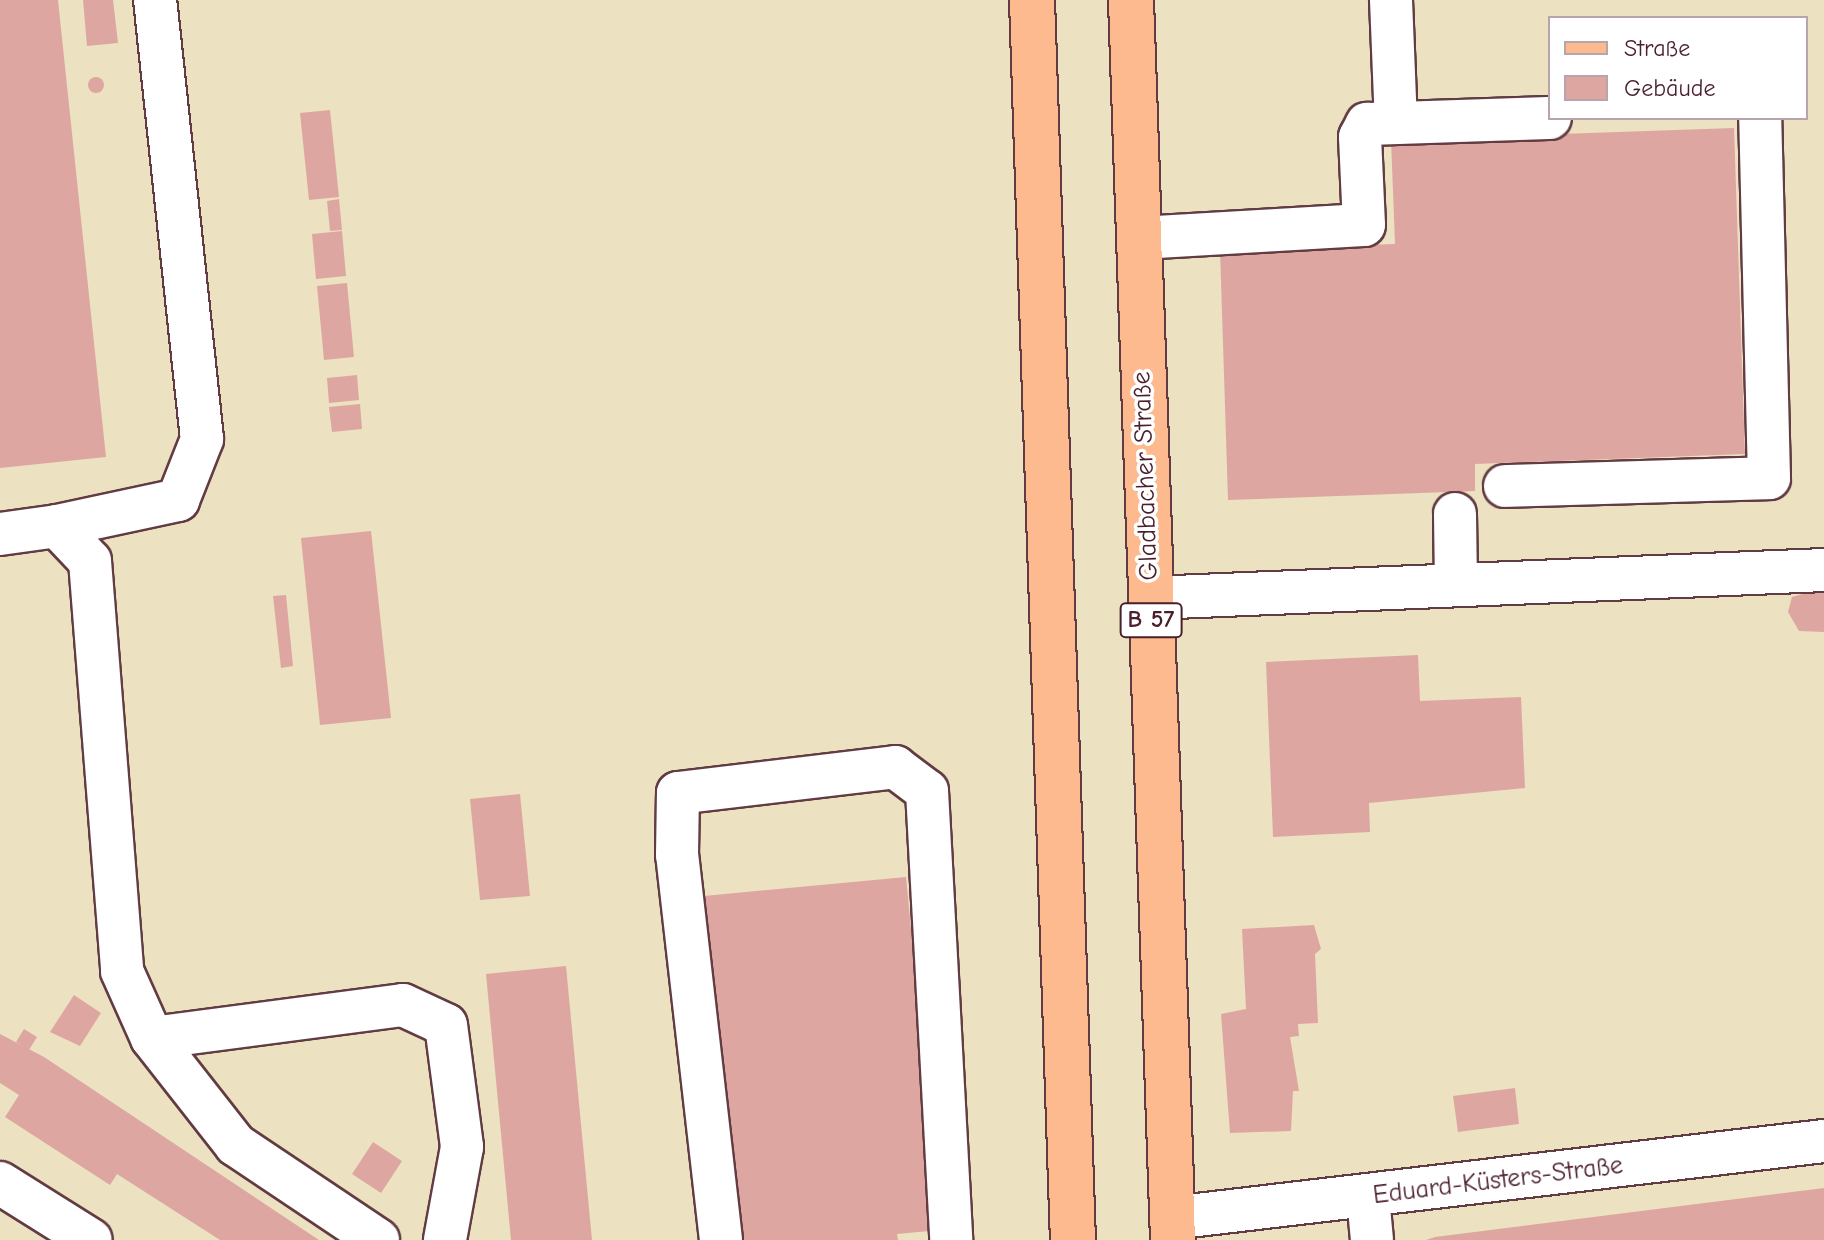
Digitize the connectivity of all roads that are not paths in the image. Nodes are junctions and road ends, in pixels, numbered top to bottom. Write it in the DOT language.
graph roads {
  1 [pos="155,0"];
  2 [pos="1032,0"];
  3 [pos="1131,0"];
  4 [pos="1391,0"];
  5 [pos="1548,118"];
  6 [pos="1760,120"];
  7 [pos="1396,123"];
  8 [pos="1139,238"];
  9 [pos="1505,486"];
  10 [pos="1455,514"];
  11 [pos="57,526"];
  12 [pos="0,534"];
  13 [pos="1824,570"];
  14 [pos="1456,582"];
  15 [pos="1151,598"];
  16 [pos="152,1038"];
  17 [pos="1824,1141"];
  18 [pos="0,1183"];
  19 [pos="1368,1197"];
  20 [pos="1172,1229"];
  21 [pos="91,1240"];
  22 [pos="378,1240"];
  23 [pos="445,1240"];
  24 [pos="721,1240"];
  25 [pos="951,1240"];
  26 [pos="1073,1240"];
  27 [pos="1372,1240"];
  1 -- 11 [label="street"];
  2 -- 26 [label="main road"];
  3 -- 8 [label="main road, Gladbacher Straße / B 57"];
  4 -- 7 [label="street"];
  5 -- 7 [label="street"];
  6 -- 9 [label="street"];
  7 -- 8 [label="street"];
  8 -- 15 [label="main road, Gladbacher Straße / B 57"];
  10 -- 14 [label="street"];
  11 -- 12 [label="street"];
  11 -- 16 [label="street"];
  13 -- 14 [label="street"];
  14 -- 15 [label="street"];
  15 -- 20 [label="main road, Gladbacher Straße / B 57"];
  16 -- 22 [label="street"];
  16 -- 23 [label="street"];
  17 -- 19 [label="street, Eduard-Küsters-Straße"];
  18 -- 21 [label="street"];
  19 -- 20 [label="street, Eduard-Küsters-Straße"];
  19 -- 27 [label="street"];
  24 -- 25 [label="street"];
}
